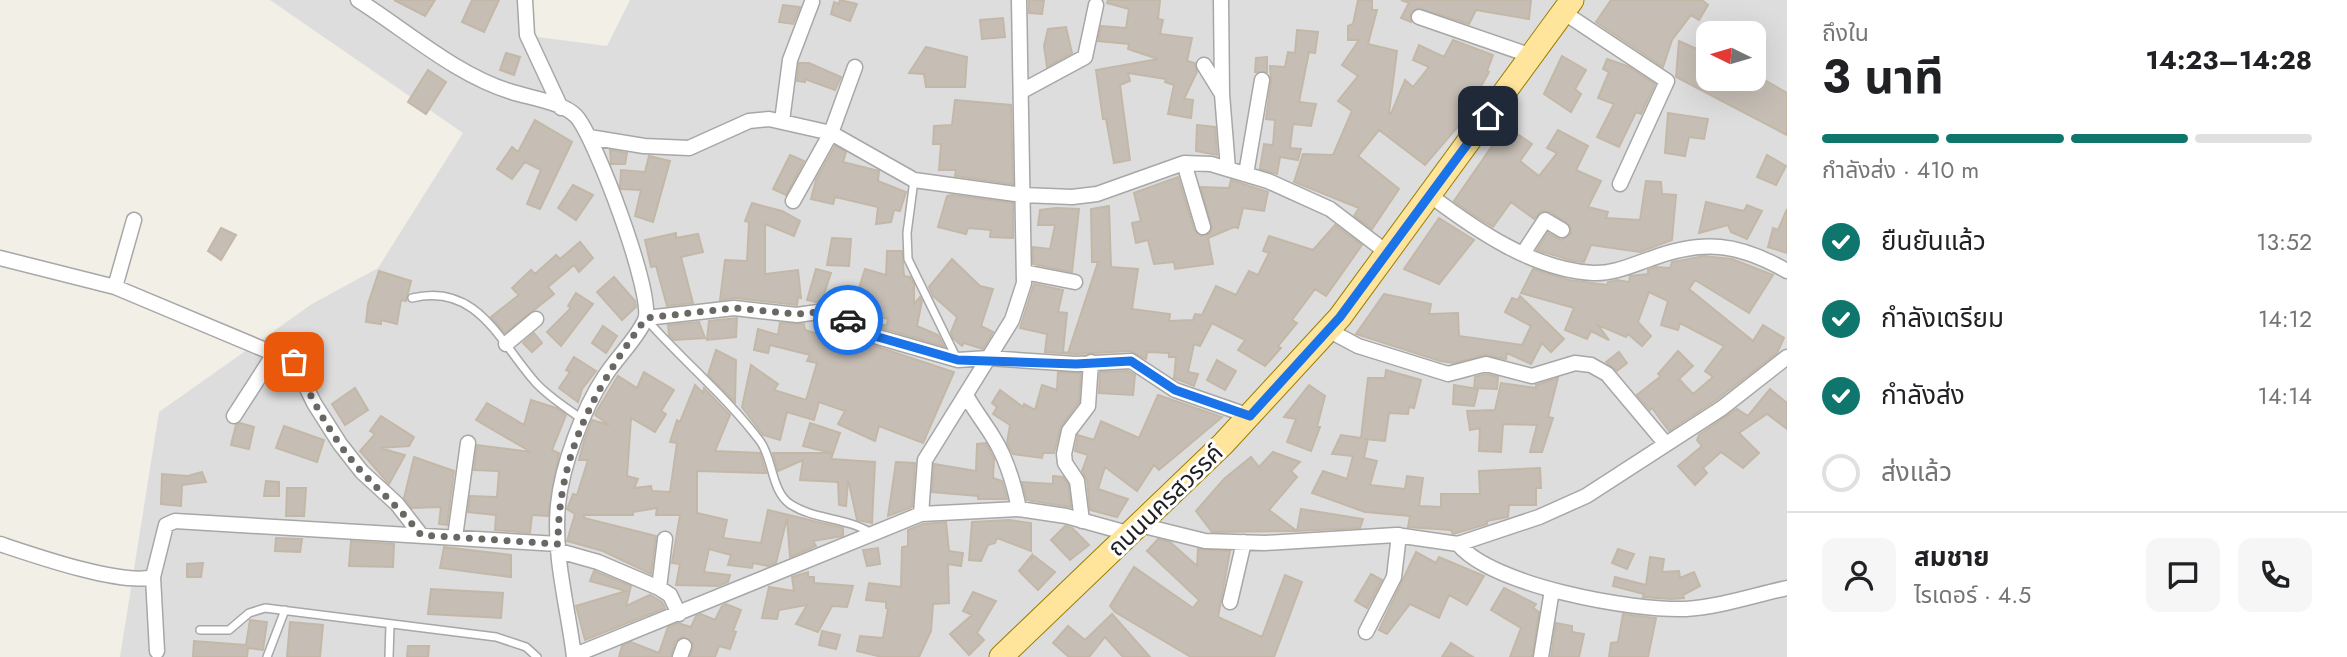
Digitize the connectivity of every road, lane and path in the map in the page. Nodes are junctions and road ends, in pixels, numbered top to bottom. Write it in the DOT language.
graph roads {
  1 [pos="358,0"];
  2 [pos="525,0"];
  3 [pos="1019,0"];
  4 [pos="1221,0"];
  5 [pos="811,1"];
  6 [pos="1096,5"];
  7 [pos="1568,6"];
  8 [pos="1419,17"];
  9 [pos="1532,56"];
  10 [pos="1203,65"];
  11 [pos="855,67"];
  12 [pos="1262,80"];
  13 [pos="1022,91"];
  14 [pos="1222,94"];
  15 [pos="561,108"];
  16 [pos="782,121"];
  17 [pos="831,133"];
  18 [pos="589,137"];
  19 [pos="1184,163"];
  20 [pos="1228,169"];
  21 [pos="1246,174"];
  22 [pos="914,180"];
  23 [pos="1620,184"];
  24 [pos="1023,195"];
  25 [pos="1431,196"];
  26 [pos="793,201"];
  27 [pos="134,220"];
  28 [pos="1203,228"];
  29 [pos="1562,230"];
  30 [pos="1524,252"];
  31 [pos="1389,254"];
  32 [pos="0,258"];
  33 [pos="1787,271"];
  34 [pos="1024,272"];
  35 [pos="1075,282"];
  36 [pos="115,287"];
  37 [pos="412,298"];
  38 [pos="646,318"];
  39 [pos="536,319"];
  40 [pos="1328,330"];
  41 [pos="506,344"];
  42 [pos="274,354"];
  43 [pos="1787,357"];
  44 [pos="988,358"];
  45 [pos="958,360"];
  46 [pos="1091,362"];
  47 [pos="966,395"];
  48 [pos="234,416"];
  49 [pos="1250,416"];
  50 [pos="583,420"];
  51 [pos="468,443"];
  52 [pos="1665,443"];
  53 [pos="1019,509"];
  54 [pos="921,513"];
  55 [pos="1082,521"];
  56 [pos="1135,529"];
  57 [pos="871,533"];
  58 [pos="421,535"];
  59 [pos="1399,535"];
  60 [pos="455,537"];
  61 [pos="665,539"];
  62 [pos="1244,542"];
  63 [pos="0,544"];
  64 [pos="1458,544"];
  65 [pos="559,547"];
  66 [pos="153,577"];
  67 [pos="659,588"];
  68 [pos="1787,588"];
  69 [pos="1552,590"];
  70 [pos="1230,602"];
  71 [pos="285,610"];
  72 [pos="679,614"];
  73 [pos="390,625"];
  74 [pos="200,630"];
  75 [pos="1366,632"];
  76 [pos="158,651"];
  77 [pos="1005,655"];
  78 [pos="574,656"];
  79 [pos="267,657"];
  80 [pos="389,657"];
  81 [pos="537,657"];
  82 [pos="1541,657"];
  1 -- 15 [label="street"];
  2 -- 15 [label="street"];
  3 -- 13 [label="street"];
  4 -- 14 [label="street"];
  5 -- 16 [label="street"];
  6 -- 13 [label="street"];
  7 -- 9 [label="main road, ถนนนครสวรรค์"];
  7 -- 23 [label="street"];
  8 -- 9 [label="street"];
  9 -- 25 [label="main road, ถนนนครสวรรค์"];
  10 -- 14 [label="street"];
  11 -- 17 [label="street"];
  12 -- 21 [label="street"];
  13 -- 24 [label="street"];
  14 -- 20 [label="street"];
  15 -- 18 [label="street"];
  16 -- 17 [label="street"];
  16 -- 18 [label="street"];
  17 -- 22 [label="street"];
  17 -- 26 [label="street"];
  18 -- 38 [label="street"];
  19 -- 20 [label="street"];
  19 -- 24 [label="street"];
  19 -- 28 [label="street"];
  20 -- 21 [label="street"];
  21 -- 31 [label="street"];
  22 -- 24 [label="street"];
  22 -- 45 [label="lane"];
  24 -- 34 [label="street"];
  25 -- 30 [label="street"];
  25 -- 31 [label="main road, ถนนนครสวรรค์"];
  27 -- 36 [label="street"];
  29 -- 30 [label="street"];
  30 -- 33 [label="street"];
  31 -- 40 [label="main road, ถนนนครสวรรค์"];
  32 -- 36 [label="street"];
  34 -- 35 [label="street"];
  34 -- 44 [label="street"];
  36 -- 42 [label="street"];
  37 -- 41 [label="lane"];
  38 -- 45 [label="street"];
  38 -- 50 [label="street"];
  38 -- 57 [label="lane"];
  39 -- 41 [label="street"];
  40 -- 49 [label="main road, ถนนนครสวรรค์"];
  40 -- 52 [label="street"];
  41 -- 50 [label="lane"];
  42 -- 48 [label="street"];
  42 -- 58 [label="street"];
  43 -- 52 [label="street"];
  44 -- 45 [label="street"];
  44 -- 46 [label="street"];
  44 -- 47 [label="street"];
  46 -- 49 [label="street"];
  46 -- 55 [label="street"];
  47 -- 53 [label="street"];
  47 -- 54 [label="street"];
  49 -- 56 [label="main road, ถนนนครสวรรค์"];
  50 -- 65 [label="street"];
  51 -- 60 [label="street"];
  52 -- 64 [label="street"];
  53 -- 54 [label="street"];
  53 -- 55 [label="street"];
  54 -- 57 [label="street"];
  55 -- 56 [label="street"];
  56 -- 62 [label="street"];
  56 -- 77 [label="main road, ถนนนครสวรรค์"];
  57 -- 72 [label="street"];
  58 -- 60 [label="street"];
  58 -- 66 [label="street"];
  59 -- 62 [label="street"];
  59 -- 64 [label="street"];
  59 -- 75 [label="street"];
  60 -- 65 [label="street"];
  61 -- 67 [label="street"];
  62 -- 70 [label="street"];
  63 -- 66 [label="street"];
  64 -- 69 [label="street"];
  65 -- 67 [label="street"];
  65 -- 78 [label="street"];
  66 -- 76 [label="street"];
  67 -- 72 [label="street"];
  68 -- 69 [label="street"];
  69 -- 82 [label="street"];
  71 -- 73 [label="lane"];
  71 -- 74 [label="lane"];
  71 -- 79 [label="lane"];
  72 -- 78 [label="street"];
  73 -- 80 [label="lane"];
  73 -- 81 [label="lane"];
}
